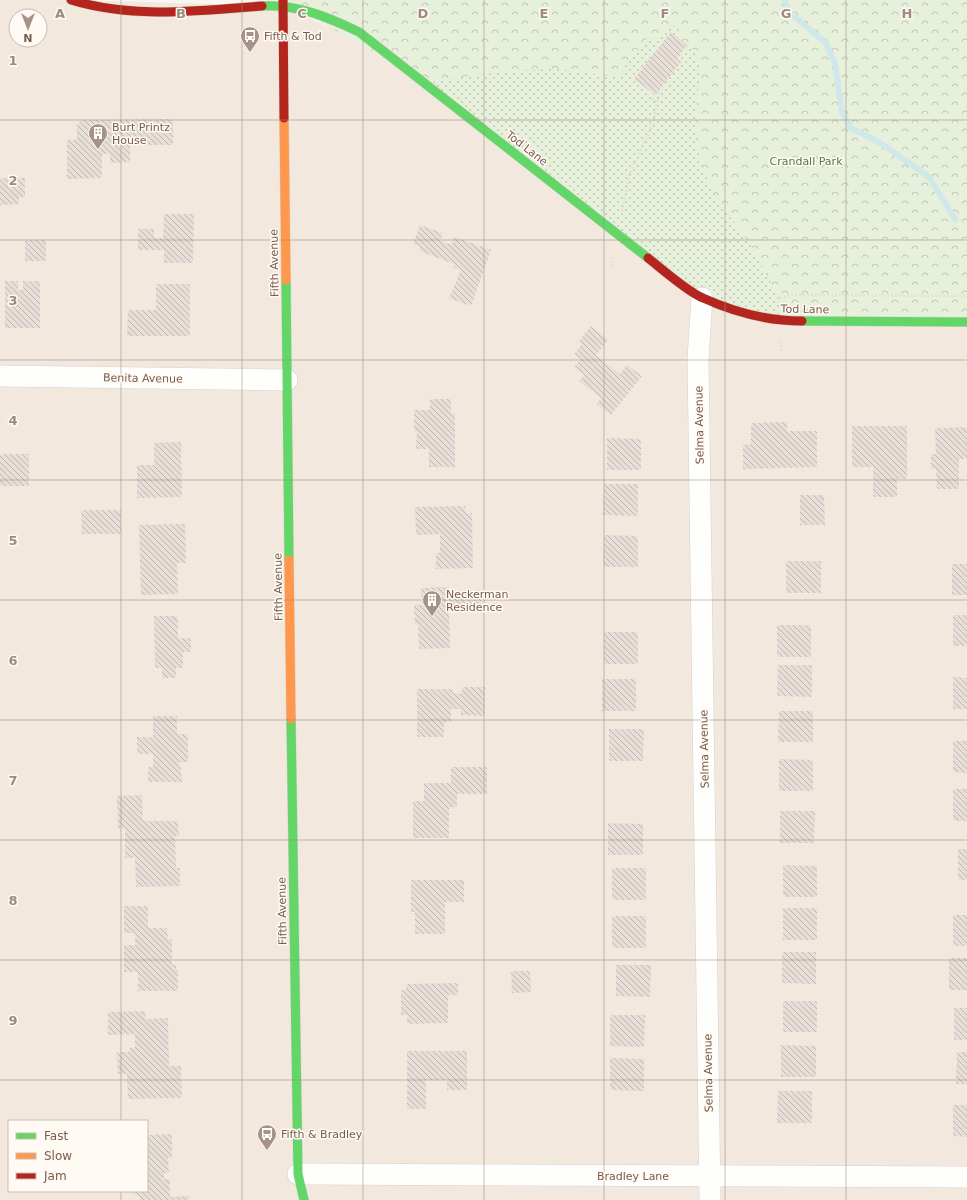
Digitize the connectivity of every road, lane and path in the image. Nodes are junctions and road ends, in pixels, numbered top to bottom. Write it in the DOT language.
graph roads {
  1 [pos="71,0"];
  2 [pos="283,3"];
  3 [pos="660,88"];
  4 [pos="652,99"];
  5 [pos="657,102"];
  6 [pos="617,234"];
  7 [pos="611,266"];
  8 [pos="702,298"];
  9 [pos="967,322"];
  10 [pos="0,376"];
  11 [pos="287,380"];
  12 [pos="298,1174"];
  13 [pos="710,1176"];
  14 [pos="967,1178"];
  15 [pos="293,1200"];
  16 [pos="304,1200"];
  17 [pos="710,1200"];
  1 -- 2 [label="street, Tod Lane"];
  2 -- 6 [label="street, Tod Lane"];
  2 -- 11 [label="street, Fifth Avenue"];
  3 -- 5 [label="path"];
  4 -- 5 [label="path"];
  5 -- 6 [label="path"];
  6 -- 7 [label="path"];
  6 -- 8 [label="street, Tod Lane"];
  8 -- 9 [label="street, Tod Lane"];
  8 -- 13 [label="street, Selma Avenue"];
  10 -- 11 [label="street, Benita Avenue"];
  11 -- 12 [label="street, Fifth Avenue"];
  12 -- 13 [label="street, Bradley Lane"];
  12 -- 15 [label="street, Fifth Avenue"];
  12 -- 16 [label="street, Fifth Avenue"];
  13 -- 14 [label="street, Bradley Lane"];
  13 -- 17 [label="street, Selma Avenue"];
}
